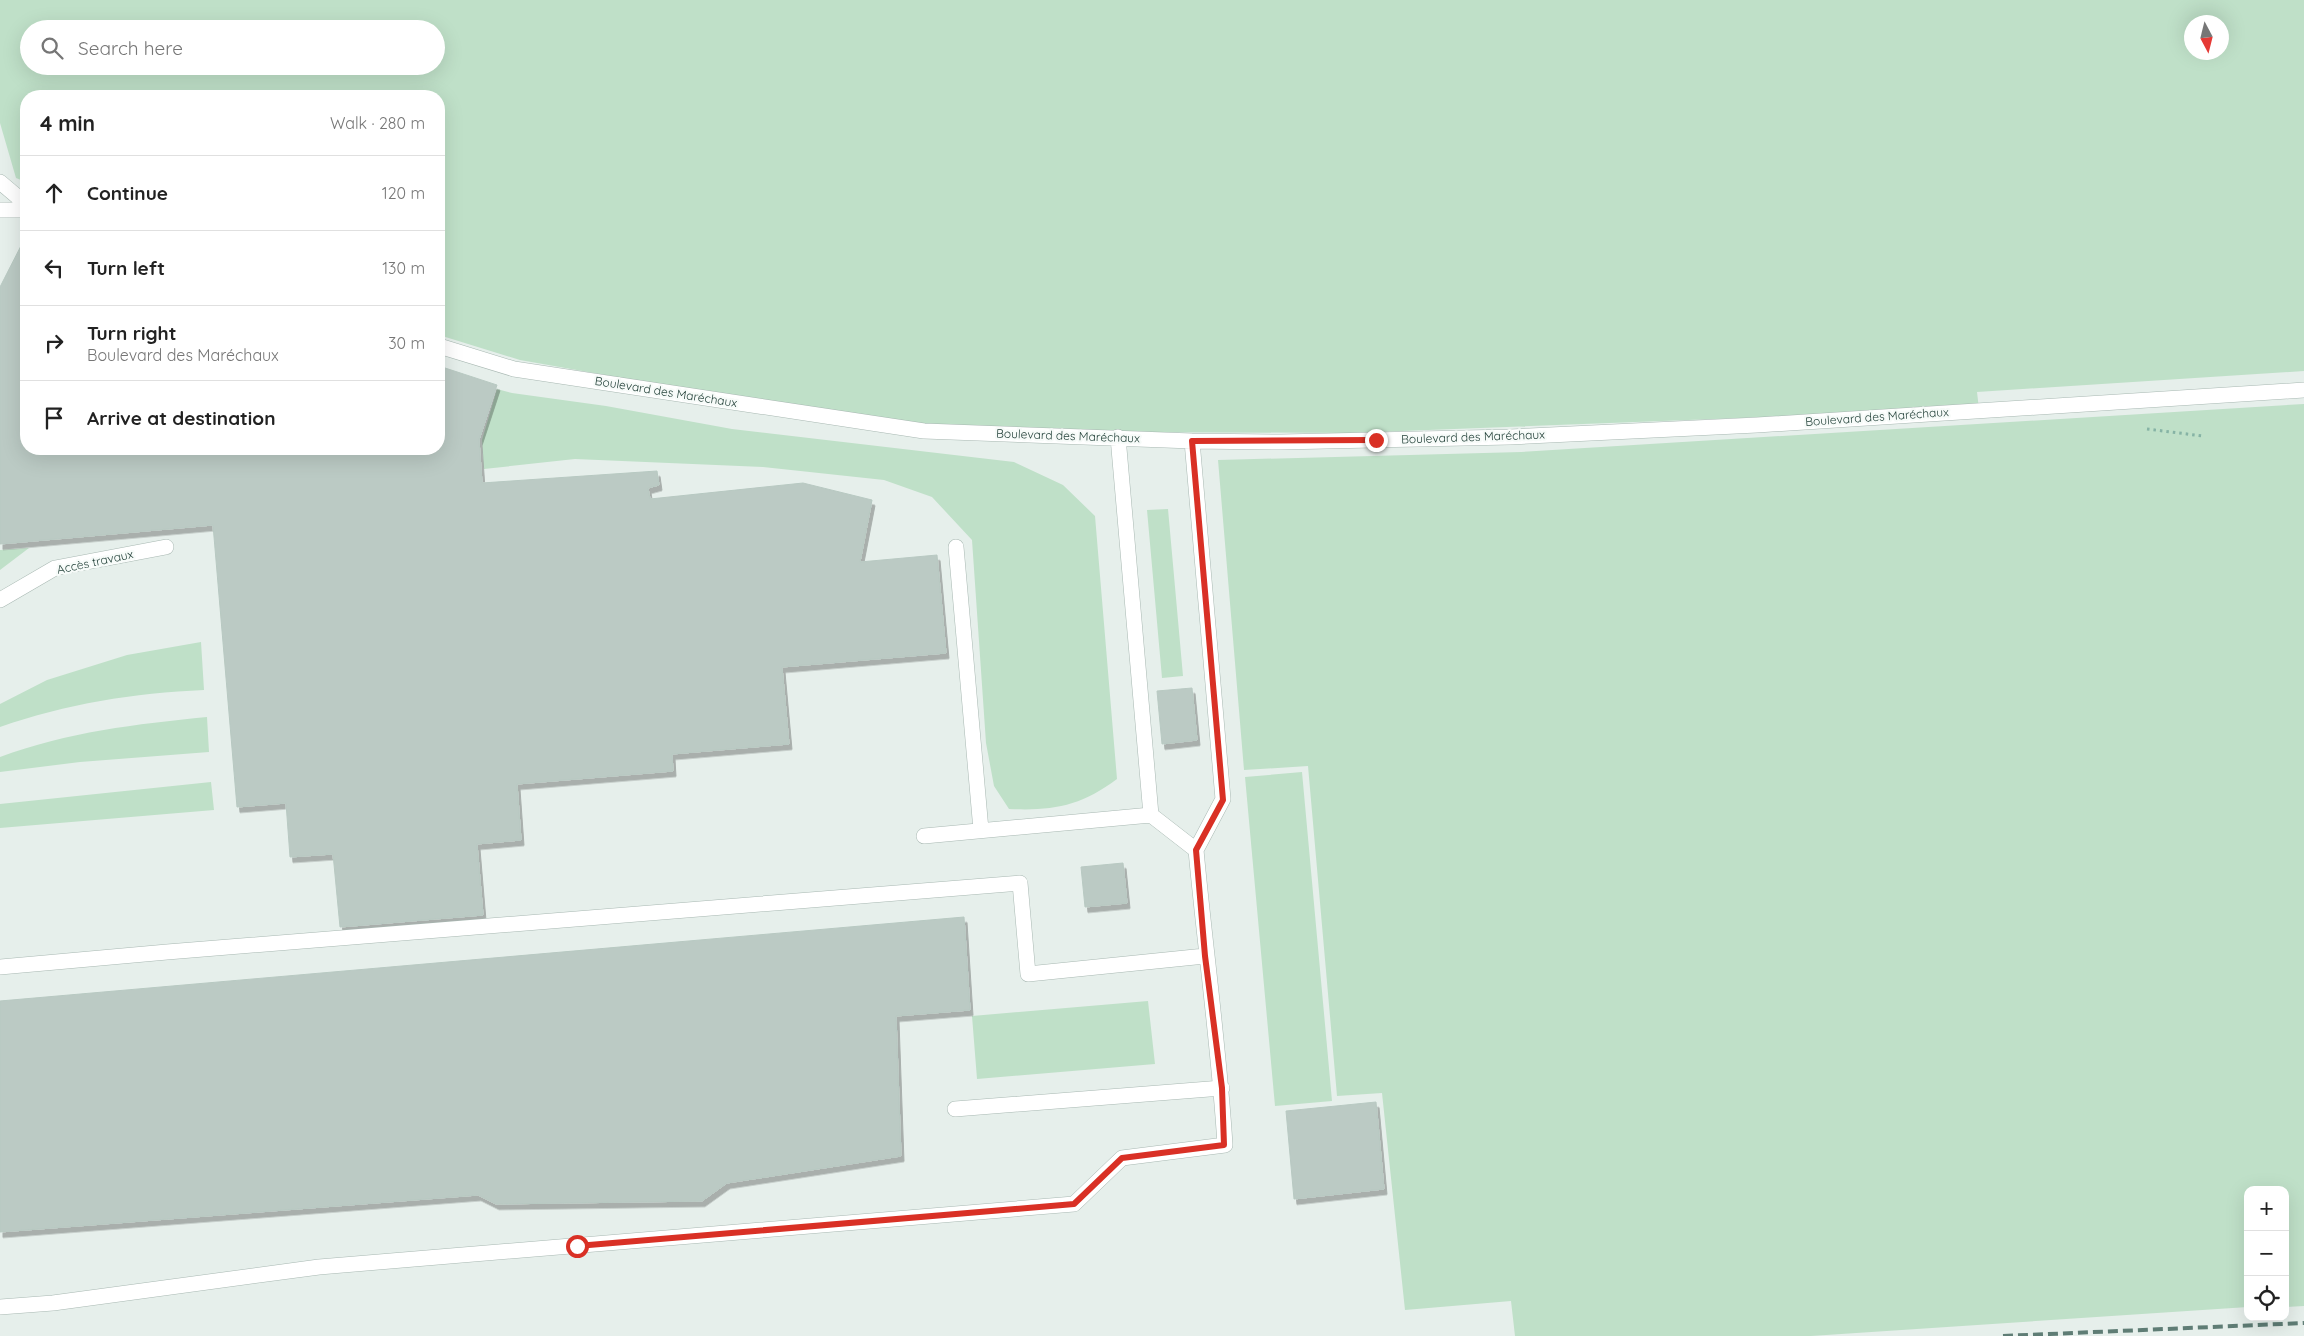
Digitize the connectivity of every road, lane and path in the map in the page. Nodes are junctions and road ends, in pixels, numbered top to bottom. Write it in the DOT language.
graph roads {
  1 [pos="0,182"];
  2 [pos="20,199"];
  3 [pos="0,210"];
  4 [pos="20,210"];
  5 [pos="445,348"];
  6 [pos="2304,390"];
  7 [pos="1118,437"];
  8 [pos="1192,441"];
  9 [pos="166,547"];
  10 [pos="956,547"];
  11 [pos="0,600"];
  12 [pos="1151,815"];
  13 [pos="981,830"];
  14 [pos="924,836"];
  15 [pos="1196,850"];
  16 [pos="1205,956"];
  17 [pos="0,967"];
  18 [pos="1222,1088"];
  19 [pos="955,1109"];
  20 [pos="0,1307"];
  1 -- 2 [label="street"];
  3 -- 4 [label="street"];
  5 -- 7 [label="street, Boulevard des Maréchaux"];
  6 -- 8 [label="street, Boulevard des Maréchaux"];
  7 -- 8 [label="street, Boulevard des Maréchaux"];
  7 -- 12 [label="street"];
  8 -- 15 [label="street"];
  9 -- 11 [label="street, Accès travaux"];
  10 -- 13 [label="street"];
  12 -- 13 [label="street"];
  12 -- 15 [label="street"];
  13 -- 14 [label="street"];
  15 -- 16 [label="street"];
  16 -- 17 [label="street"];
  16 -- 18 [label="street"];
  18 -- 19 [label="street"];
  18 -- 20 [label="street"];
}
